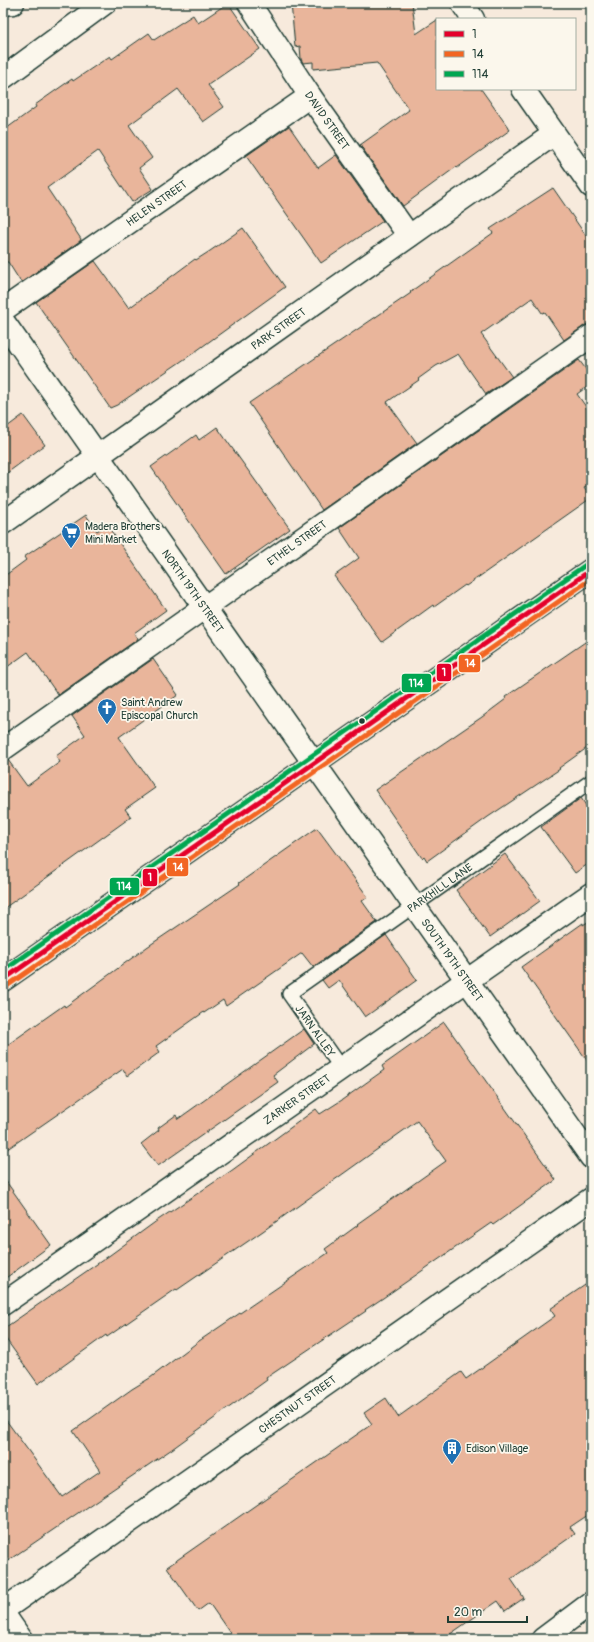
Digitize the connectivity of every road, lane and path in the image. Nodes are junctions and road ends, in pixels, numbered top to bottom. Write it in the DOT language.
graph roads {
  1 [pos="13,3"];
  2 [pos="106,3"];
  3 [pos="249,3"];
  4 [pos="462,3"];
  5 [pos="3,4"];
  6 [pos="472,18"];
  7 [pos="3,78"];
  8 [pos="523,90"];
  9 [pos="310,96"];
  10 [pos="554,134"];
  11 [pos="591,186"];
  12 [pos="409,236"];
  13 [pos="3,310"];
  14 [pos="3,321"];
  15 [pos="591,336"];
  16 [pos="98,456"];
  17 [pos="3,523"];
  18 [pos="591,570"];
  19 [pos="205,607"];
  20 [pos="3,748"];
  21 [pos="314,762"];
  22 [pos="591,781"];
  23 [pos="590,896"];
  24 [pos="415,906"];
  25 [pos="3,980"];
  26 [pos="467,980"];
  27 [pos="289,994"];
  28 [pos="341,1068"];
  29 [pos="591,1157"];
  30 [pos="591,1199"];
  31 [pos="3,1304"];
  32 [pos="591,1604"];
  33 [pos="3,1612"];
  34 [pos="21,1639"];
  35 [pos="543,1639"];
  1 -- 5 [label="street"];
  2 -- 7 [label="street"];
  3 -- 9 [label="street, DAVID STREET"];
  4 -- 6 [label="street"];
  8 -- 10 [label="street"];
  9 -- 12 [label="street, DAVID STREET"];
  9 -- 13 [label="street, HELEN STREET"];
  10 -- 11 [label="street"];
  10 -- 12 [label="street, PARK STREET"];
  12 -- 16 [label="street, PARK STREET"];
  14 -- 16 [label="street, NORTH 19TH STREET"];
  15 -- 19 [label="street, ETHEL STREET"];
  16 -- 17 [label="street, PARK STREET"];
  16 -- 19 [label="street, NORTH 19TH STREET"];
  18 -- 21 [label="street"];
  19 -- 20 [label="street, ETHEL STREET"];
  19 -- 21 [label="street, NORTH 19TH STREET"];
  21 -- 24 [label="street, SOUTH 19TH STREET"];
  21 -- 25 [label="street"];
  22 -- 24 [label="lane, PARKHILL LANE"];
  23 -- 26 [label="street, ZARKER STREET"];
  24 -- 26 [label="street, SOUTH 19TH STREET"];
  24 -- 27 [label="lane, PARKHILL LANE"];
  26 -- 28 [label="street, ZARKER STREET"];
  26 -- 29 [label="street, SOUTH 19TH STREET"];
  27 -- 28 [label="lane, JARN ALLEY"];
  28 -- 31 [label="street, ZARKER STREET"];
  30 -- 33 [label="street, CHESTNUT STREET"];
  32 -- 35 [label="street"];
  33 -- 34 [label="street"];
}
